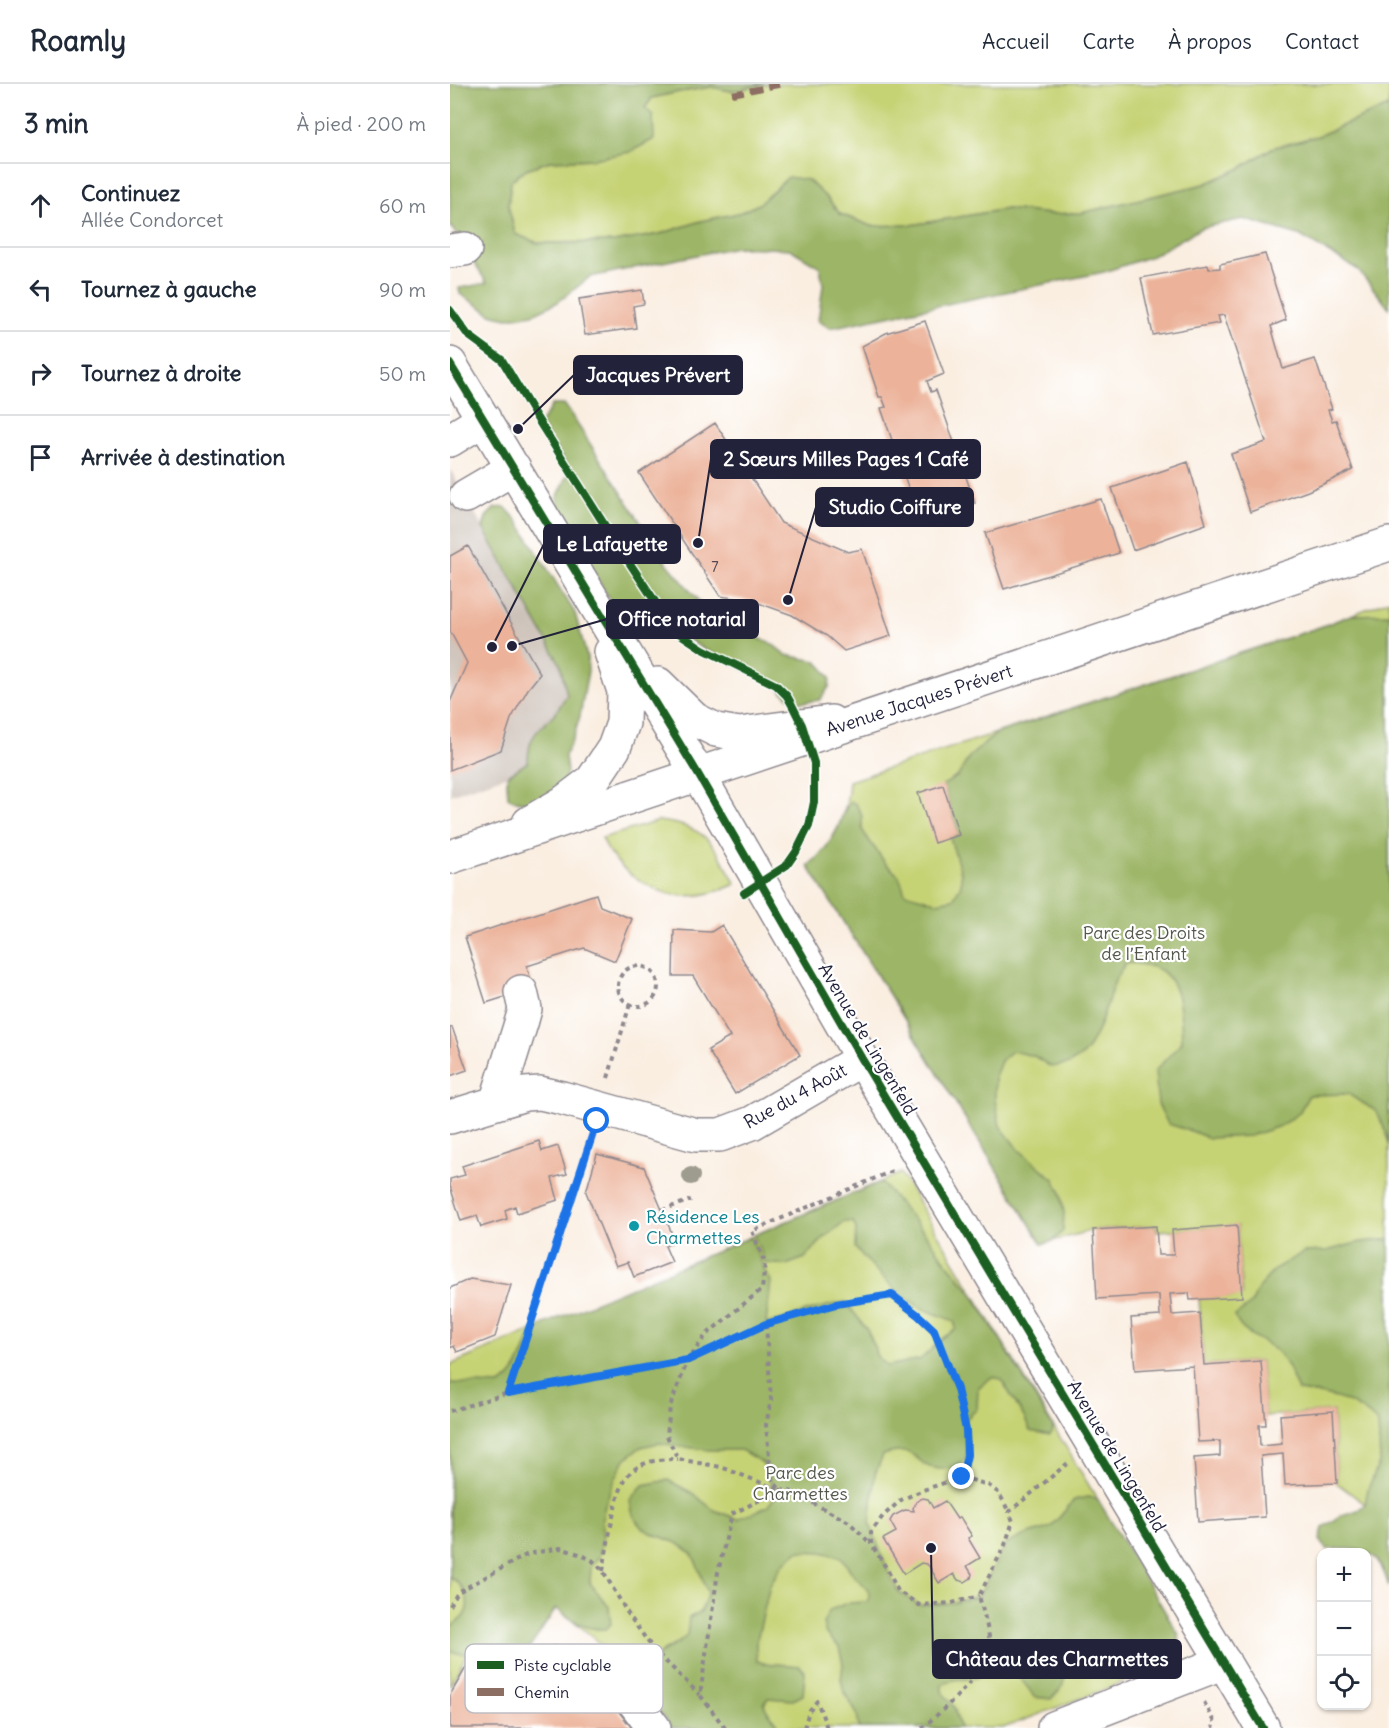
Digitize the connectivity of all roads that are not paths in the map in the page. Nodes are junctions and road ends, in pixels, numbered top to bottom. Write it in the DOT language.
graph roads {
  1 [pos="450,364"];
  2 [pos="484,419"];
  3 [pos="450,440"];
  4 [pos="514,468"];
  5 [pos="466,496"];
  6 [pos="1389,544"];
  7 [pos="592,599"];
  8 [pos="883,712"];
  9 [pos="698,774"];
  10 [pos="494,843"];
  11 [pos="450,857"];
  12 [pos="521,992"];
  13 [pos="862,1059"];
  14 [pos="496,1103"];
  15 [pos="450,1117"];
  16 [pos="1224,1662"];
  17 [pos="643,1713"];
  18 [pos="654,1728"];
  19 [pos="1054,1728"];
  20 [pos="1263,1728"];
  1 -- 2 [label="street, Avenue de Lingenfeld"];
  2 -- 3 [label="street"];
  2 -- 4 [label="street, Avenue de Lingenfeld"];
  4 -- 5 [label="street"];
  4 -- 7 [label="street, Avenue de Lingenfeld"];
  6 -- 8 [label="street, Avenue Jacques Prévert"];
  7 -- 8 [label="street"];
  7 -- 9 [label="street, Avenue de Lingenfeld"];
  7 -- 10 [label="street"];
  8 -- 9 [label="street, Avenue Jacques Prévert"];
  9 -- 10 [label="street, Avenue Jacques Prévert"];
  9 -- 13 [label="street, Avenue de Lingenfeld"];
  10 -- 11 [label="street, Avenue Jacques Prévert"];
  12 -- 14 [label="street"];
  13 -- 14 [label="street, Rue du 4 Août"];
  13 -- 16 [label="street, Avenue de Lingenfeld"];
  14 -- 15 [label="street, Rue du 4 Août"];
  16 -- 19 [label="street"];
  16 -- 20 [label="street, Avenue de Lingenfeld"];
  17 -- 18 [label="street"];
}
